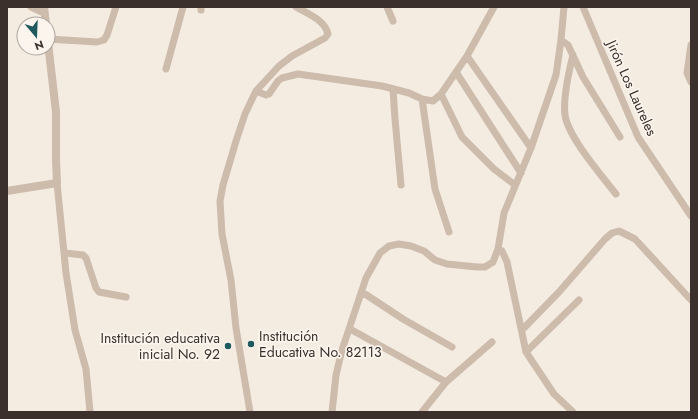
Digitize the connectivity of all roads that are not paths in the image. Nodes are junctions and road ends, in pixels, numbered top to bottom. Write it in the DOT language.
graph roads {
  1 [pos="31,7"];
  2 [pos="116,7"];
  3 [pos="183,7"];
  4 [pos="296,7"];
  5 [pos="387,7"];
  6 [pos="494,7"];
  7 [pos="564,7"];
  8 [pos="583,7"];
  9 [pos="44,10"];
  10 [pos="393,21"];
  11 [pos="56,39"];
  12 [pos="561,40"];
  13 [pos="691,45"];
  14 [pos="573,54"];
  15 [pos="50,56"];
  16 [pos="467,56"];
  17 [pos="166,69"];
  18 [pos="456,72"];
  19 [pos="691,82"];
  20 [pos="393,89"];
  21 [pos="256,91"];
  22 [pos="441,94"];
  23 [pos="422,99"];
  24 [pos="620,137"];
  25 [pos="531,148"];
  26 [pos="521,173"];
  27 [pos="57,183"];
  28 [pos="401,185"];
  29 [pos="516,185"];
  30 [pos="7,191"];
  31 [pos="616,194"];
  32 [pos="691,216"];
  33 [pos="449,232"];
  34 [pos="498,249"];
  35 [pos="65,253"];
  36 [pos="362,292"];
  37 [pos="126,297"];
  38 [pos="579,300"];
  39 [pos="691,300"];
  40 [pos="350,330"];
  41 [pos="522,330"];
  42 [pos="492,342"];
  43 [pos="452,346"];
  44 [pos="526,352"];
  45 [pos="446,382"];
  46 [pos="90,412"];
  47 [pos="250,412"];
  48 [pos="332,412"];
  49 [pos="422,412"];
  50 [pos="573,412"];
  1 -- 9 [label="street"];
  2 -- 11 [label="street"];
  3 -- 17 [label="street"];
  4 -- 21 [label="street"];
  5 -- 10 [label="street"];
  6 -- 16 [label="street"];
  7 -- 12 [label="street"];
  8 -- 32 [label="street, Jirón Los Laureles"];
  12 -- 14 [label="street"];
  12 -- 25 [label="street"];
  13 -- 19 [label="street"];
  14 -- 24 [label="street"];
  14 -- 31 [label="street"];
  15 -- 27 [label="street"];
  16 -- 18 [label="street"];
  16 -- 25 [label="street"];
  18 -- 22 [label="street"];
  18 -- 26 [label="street"];
  20 -- 21 [label="street"];
  20 -- 23 [label="street"];
  20 -- 28 [label="street"];
  21 -- 47 [label="street"];
  22 -- 23 [label="street"];
  22 -- 29 [label="street"];
  23 -- 33 [label="street"];
  25 -- 26 [label="street"];
  26 -- 29 [label="street"];
  27 -- 30 [label="street"];
  27 -- 35 [label="street"];
  29 -- 34 [label="street"];
  34 -- 36 [label="street"];
  34 -- 41 [label="street"];
  35 -- 37 [label="street"];
  35 -- 46 [label="street"];
  36 -- 40 [label="street"];
  36 -- 43 [label="street"];
  38 -- 44 [label="street"];
  39 -- 41 [label="street"];
  40 -- 45 [label="street"];
  40 -- 48 [label="street"];
  41 -- 44 [label="street"];
  42 -- 45 [label="street"];
  44 -- 50 [label="street"];
  45 -- 49 [label="street"];
}
